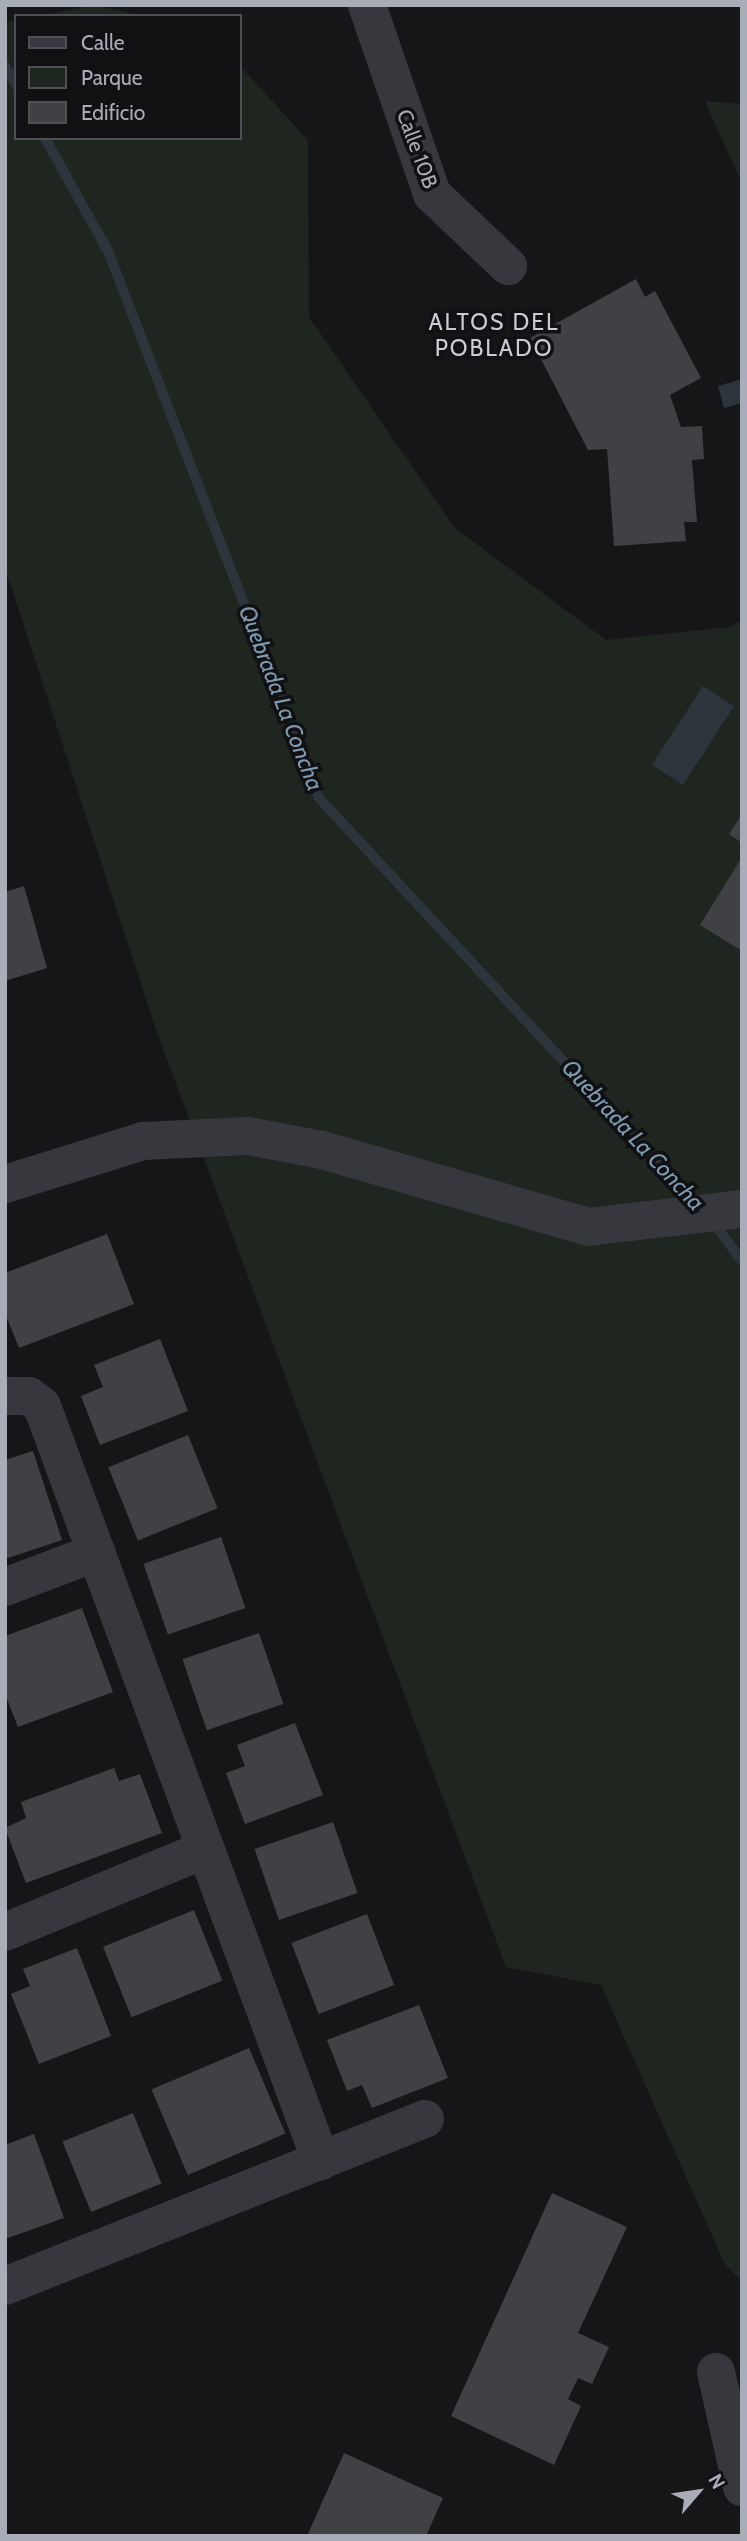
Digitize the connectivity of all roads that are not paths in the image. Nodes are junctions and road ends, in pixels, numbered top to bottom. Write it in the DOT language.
graph roads {
  1 [pos="367,5"];
  2 [pos="508,267"];
  3 [pos="5,1184"];
  4 [pos="742,1209"];
  5 [pos="5,1396"];
  6 [pos="97,1552"];
  7 [pos="5,1587"];
  8 [pos="206,1849"];
  9 [pos="5,1932"];
  10 [pos="425,2119"];
  11 [pos="321,2161"];
  12 [pos="5,2286"];
  13 [pos="716,2372"];
  14 [pos="742,2487"];
  1 -- 2 [label="street, Calle 10B"];
  3 -- 4 [label="street"];
  5 -- 6 [label="street"];
  6 -- 7 [label="street"];
  6 -- 8 [label="street"];
  8 -- 9 [label="street"];
  8 -- 11 [label="street"];
  10 -- 11 [label="street"];
  11 -- 12 [label="street"];
  13 -- 14 [label="street"];
}
